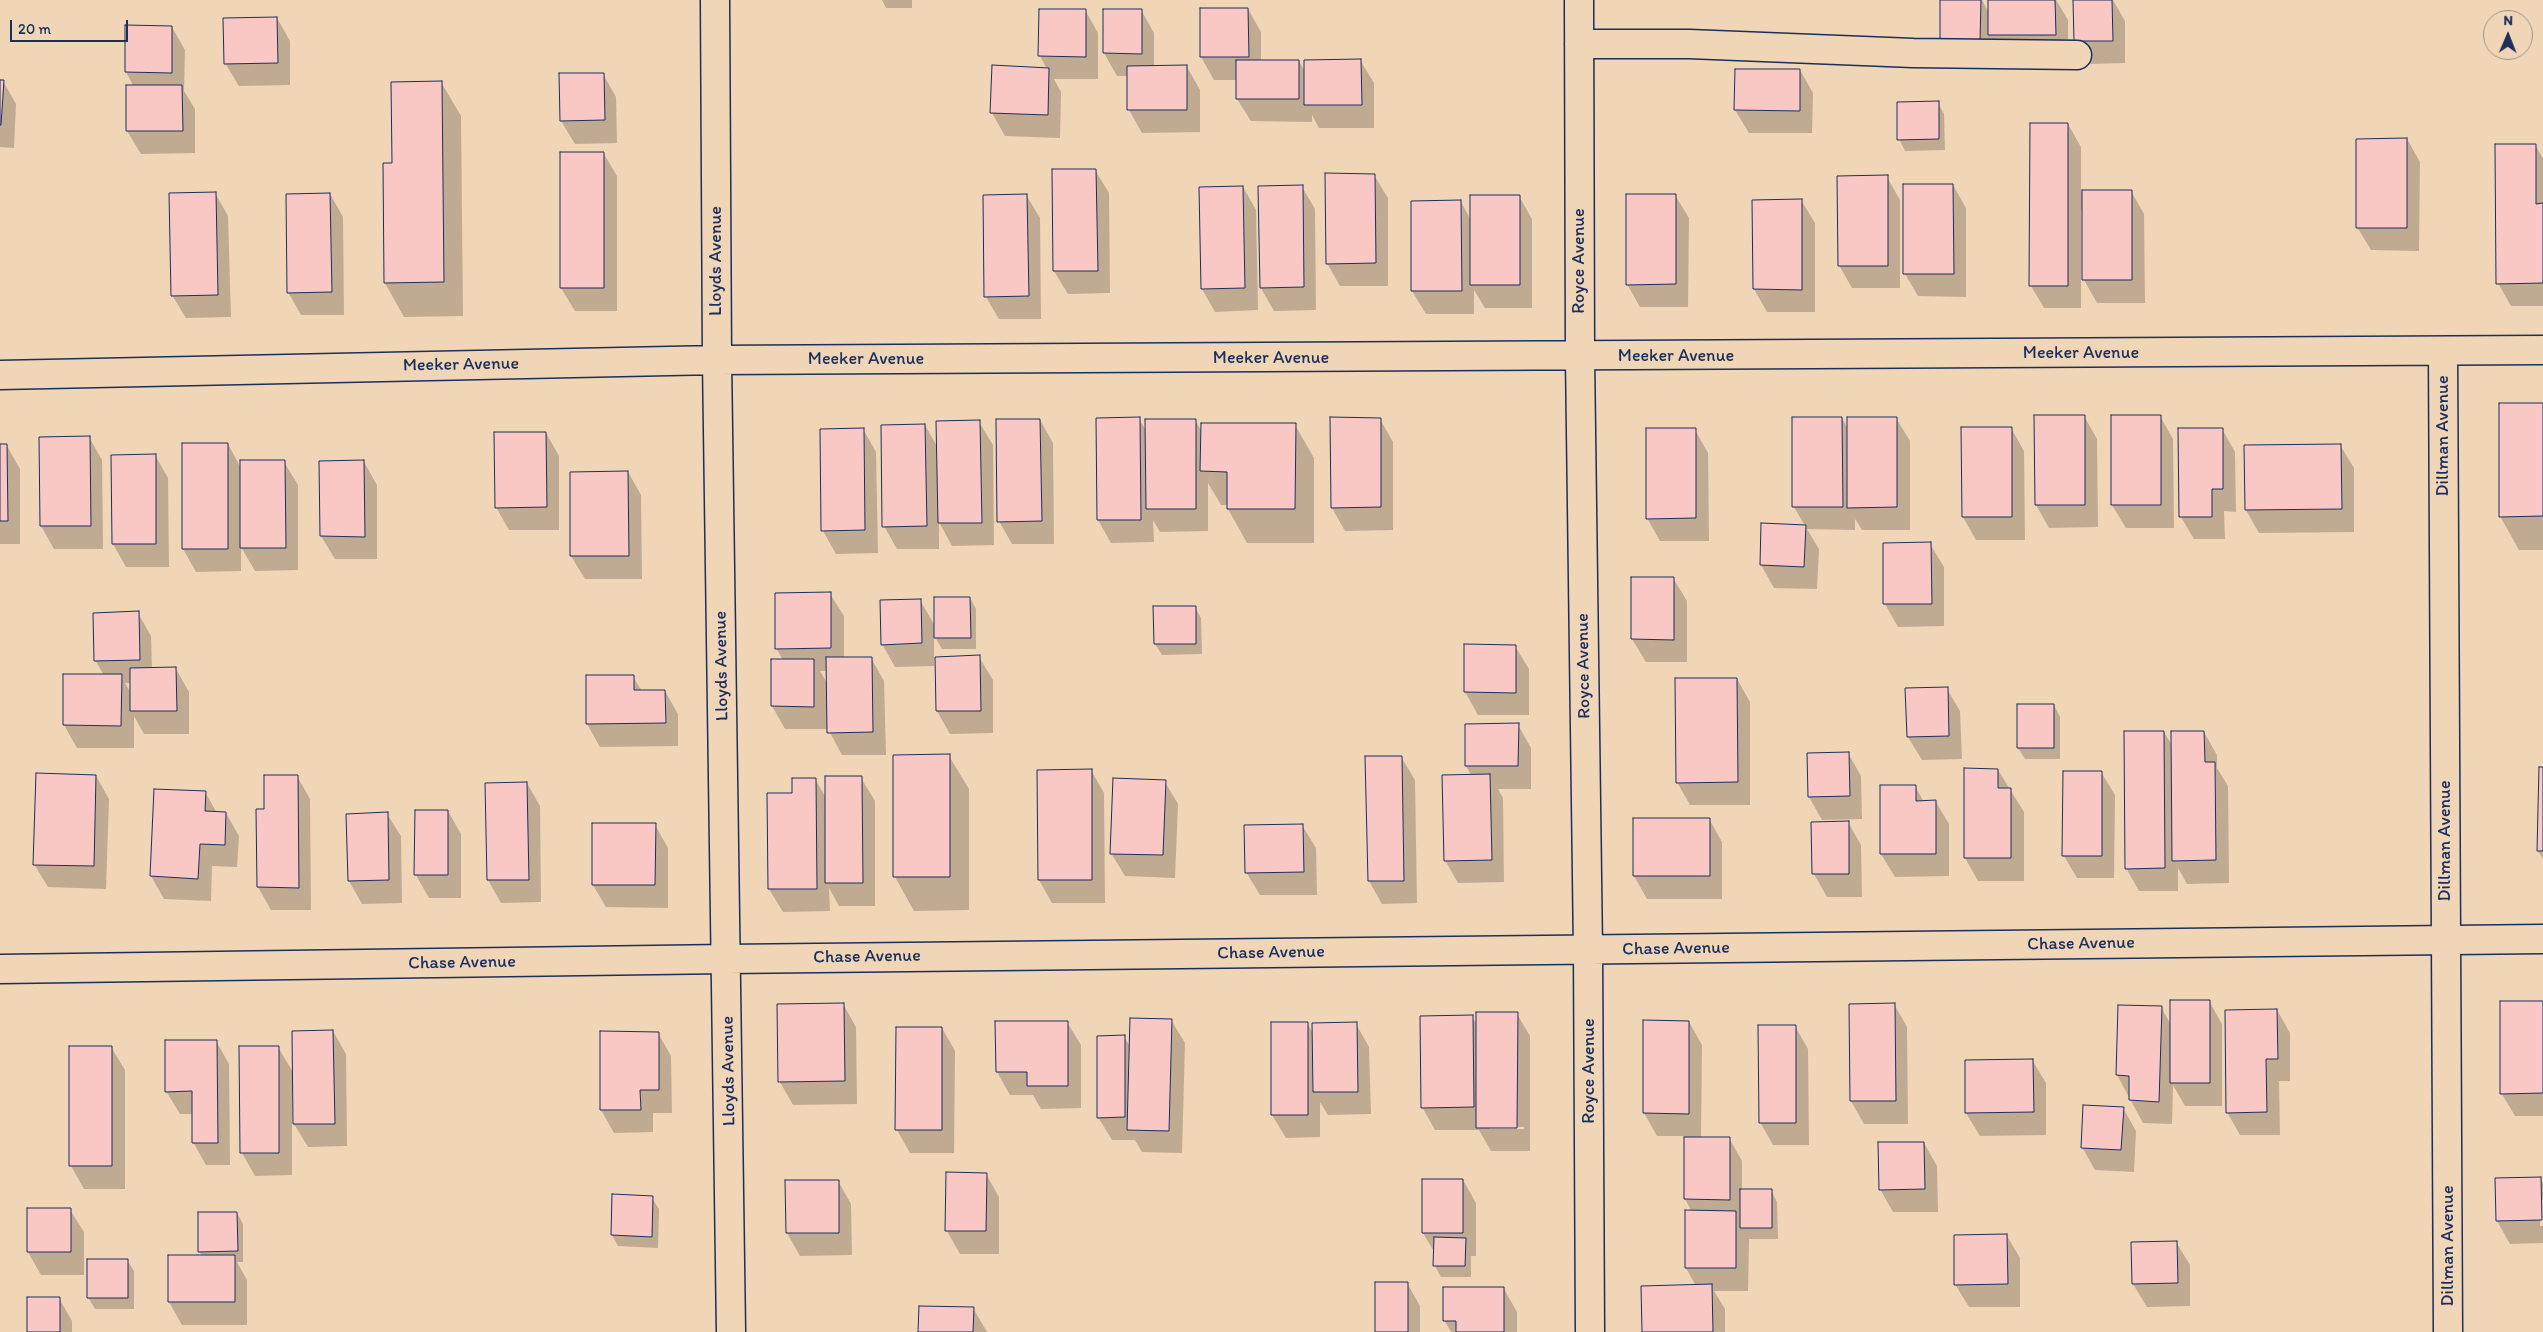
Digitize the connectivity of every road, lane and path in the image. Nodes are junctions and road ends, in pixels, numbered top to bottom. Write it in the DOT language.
graph roads {
  1 [pos="715,0"];
  2 [pos="1579,0"];
  3 [pos="1579,44"];
  4 [pos="2077,55"];
  5 [pos="2543,350"];
  6 [pos="2443,351"];
  7 [pos="1580,357"];
  8 [pos="717,360"];
  9 [pos="0,375"];
  10 [pos="2543,938"];
  11 [pos="2446,939"];
  12 [pos="1588,950"];
  13 [pos="727,959"];
  14 [pos="0,970"];
  15 [pos="731,1332"];
  16 [pos="1590,1332"];
  17 [pos="2448,1332"];
  1 -- 8 [label="street, Lloyds Avenue"];
  2 -- 3 [label="street, Royce Avenue"];
  3 -- 4 [label="street"];
  3 -- 7 [label="street, Royce Avenue"];
  5 -- 6 [label="street, Meeker Avenue"];
  6 -- 7 [label="street, Meeker Avenue"];
  6 -- 11 [label="street, Dillman Avenue"];
  7 -- 8 [label="street, Meeker Avenue"];
  7 -- 12 [label="street, Royce Avenue"];
  8 -- 9 [label="street, Meeker Avenue"];
  8 -- 13 [label="street, Lloyds Avenue"];
  10 -- 11 [label="street, Chase Avenue"];
  11 -- 12 [label="street, Chase Avenue"];
  11 -- 17 [label="street, Dillman Avenue"];
  12 -- 13 [label="street, Chase Avenue"];
  12 -- 16 [label="street, Royce Avenue"];
  13 -- 14 [label="street, Chase Avenue"];
  13 -- 15 [label="street, Lloyds Avenue"];
}
